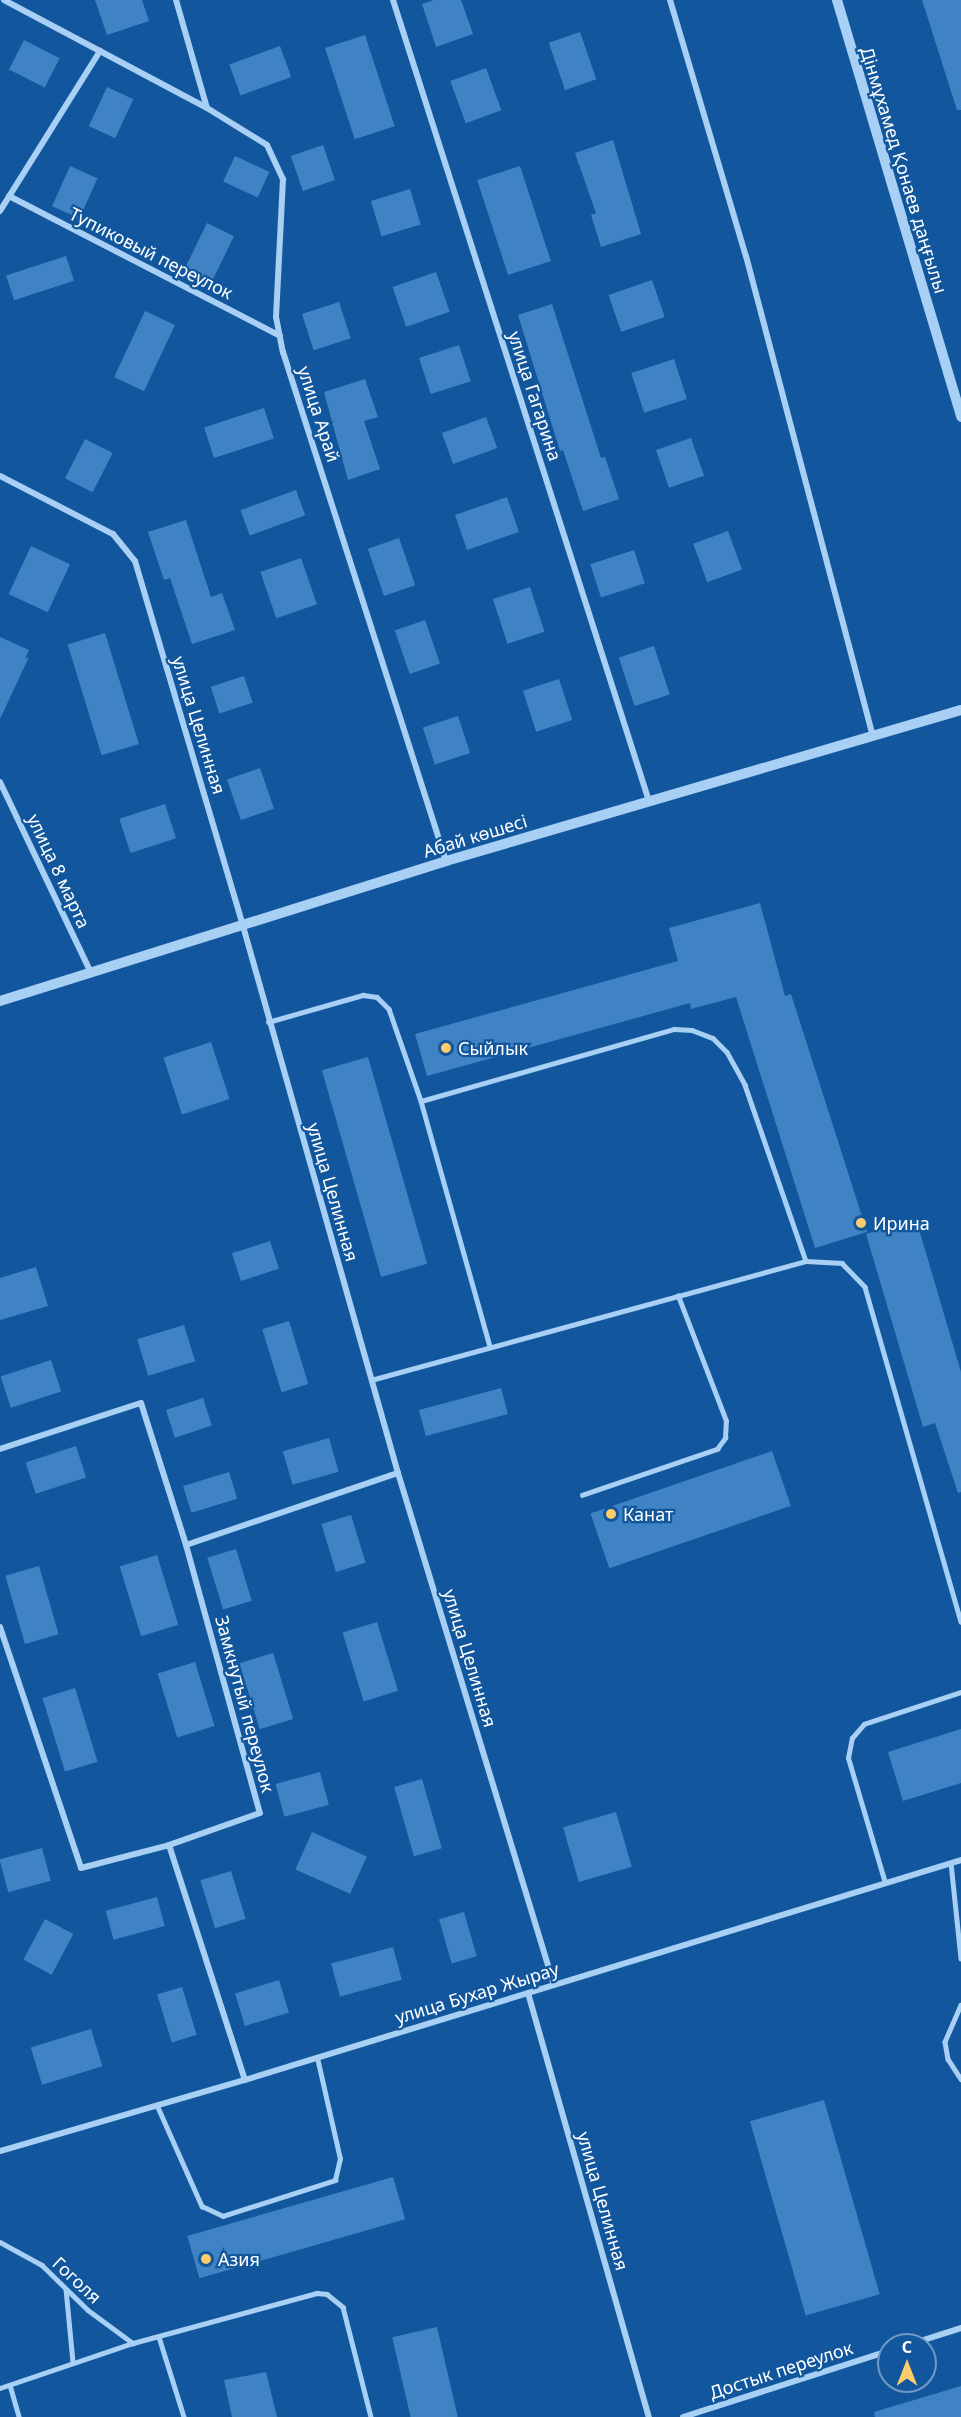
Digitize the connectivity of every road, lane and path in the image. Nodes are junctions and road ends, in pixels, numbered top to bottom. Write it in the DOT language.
graph roads {
  1 [pos="4,0"];
  2 [pos="176,0"];
  3 [pos="393,0"];
  4 [pos="670,0"];
  5 [pos="837,0"];
  6 [pos="100,51"];
  7 [pos="207,108"];
  8 [pos="9,196"];
  9 [pos="0,211"];
  10 [pos="280,336"];
  11 [pos="961,417"];
  12 [pos="0,476"];
  13 [pos="961,710"];
  14 [pos="873,736"];
  15 [pos="0,782"];
  16 [pos="649,801"];
  17 [pos="446,861"];
  18 [pos="243,926"];
  19 [pos="91,973"];
  20 [pos="0,1000"];
  21 [pos="268,1022"];
  22 [pos="421,1101"];
  23 [pos="806,1261"];
  24 [pos="678,1296"];
  25 [pos="490,1347"];
  26 [pos="371,1380"];
  27 [pos="0,1449"];
  28 [pos="398,1473"];
  29 [pos="582,1495"];
  30 [pos="186,1545"];
  31 [pos="961,1622"];
  32 [pos="0,1627"];
  33 [pos="961,1692"];
  34 [pos="169,1845"];
  35 [pos="961,1860"];
  36 [pos="951,1863"];
  37 [pos="885,1883"];
  38 [pos="961,1958"];
  39 [pos="554,1985"];
  40 [pos="528,1993"];
  41 [pos="961,2006"];
  42 [pos="317,2058"];
  43 [pos="961,2079"];
  44 [pos="245,2080"];
  45 [pos="157,2105"];
  46 [pos="0,2151"];
  47 [pos="0,2242"];
  48 [pos="66,2289"];
  49 [pos="961,2328"];
  50 [pos="937,2336"];
  51 [pos="159,2337"];
  52 [pos="132,2343"];
  53 [pos="877,2355"];
  54 [pos="73,2362"];
  55 [pos="10,2385"];
  56 [pos="0,2388"];
  57 [pos="19,2417"];
  58 [pos="183,2417"];
  59 [pos="372,2417"];
  60 [pos="649,2417"];
  61 [pos="682,2417"];
  1 -- 6 [label="street, улица Арай"];
  2 -- 7 [label="street"];
  3 -- 16 [label="street, улица Гагарина"];
  4 -- 14 [label="street"];
  5 -- 11 [label="street, Дінмұхамед Қонаев даңғылы"];
  6 -- 7 [label="street, улица Арай"];
  6 -- 8 [label="street"];
  7 -- 10 [label="street, улица Арай"];
  8 -- 9 [label="street"];
  8 -- 10 [label="street, Тупиковый переулок"];
  10 -- 17 [label="street, улица Арай"];
  12 -- 18 [label="street, улица Целинная"];
  13 -- 14 [label="street, Абай көшесі"];
  14 -- 16 [label="street, Абай көшесі"];
  15 -- 19 [label="street, улица 8 марта"];
  16 -- 17 [label="street, Абай көшесі"];
  17 -- 18 [label="street, Абай көшесі"];
  18 -- 19 [label="street, Абай көшесі"];
  18 -- 21 [label="street, улица Целинная"];
  19 -- 20 [label="street, Абай көшесі"];
  21 -- 22 [label="lane"];
  21 -- 26 [label="street, улица Целинная"];
  22 -- 23 [label="lane"];
  22 -- 25 [label="lane"];
  23 -- 24 [label="lane"];
  23 -- 31 [label="lane"];
  24 -- 25 [label="lane"];
  24 -- 29 [label="lane"];
  25 -- 26 [label="lane"];
  26 -- 28 [label="street, улица Целинная"];
  27 -- 30 [label="street, Замкнутый переулок"];
  28 -- 30 [label="street"];
  28 -- 39 [label="street, улица Целинная"];
  30 -- 34 [label="street, Замкнутый переулок"];
  32 -- 34 [label="street, Замкнутый переулок"];
  33 -- 37 [label="lane"];
  34 -- 44 [label="street"];
  35 -- 36 [label="street, улица Бухар Жырау"];
  36 -- 37 [label="street, улица Бухар Жырау"];
  36 -- 38 [label="lane"];
  37 -- 39 [label="street, улица Бухар Жырау"];
  39 -- 40 [label="street, улица Бухар Жырау"];
  40 -- 42 [label="street, улица Бухар Жырау"];
  40 -- 60 [label="street, улица Целинная"];
  41 -- 43 [label="lane"];
  42 -- 44 [label="street, улица Бухар Жырау"];
  42 -- 45 [label="lane"];
  44 -- 45 [label="street, улица Бухар Жырау"];
  45 -- 46 [label="street, улица Бухар Жырау"];
  47 -- 48 [label="lane, Гоголя"];
  48 -- 52 [label="lane, Гоголя"];
  48 -- 54 [label="lane"];
  49 -- 50 [label="street"];
  51 -- 52 [label="lane"];
  51 -- 58 [label="lane"];
  51 -- 59 [label="lane"];
  52 -- 54 [label="lane"];
  53 -- 61 [label="street, Достык переулок"];
  54 -- 55 [label="lane"];
  55 -- 56 [label="lane"];
  55 -- 57 [label="lane"];
}
